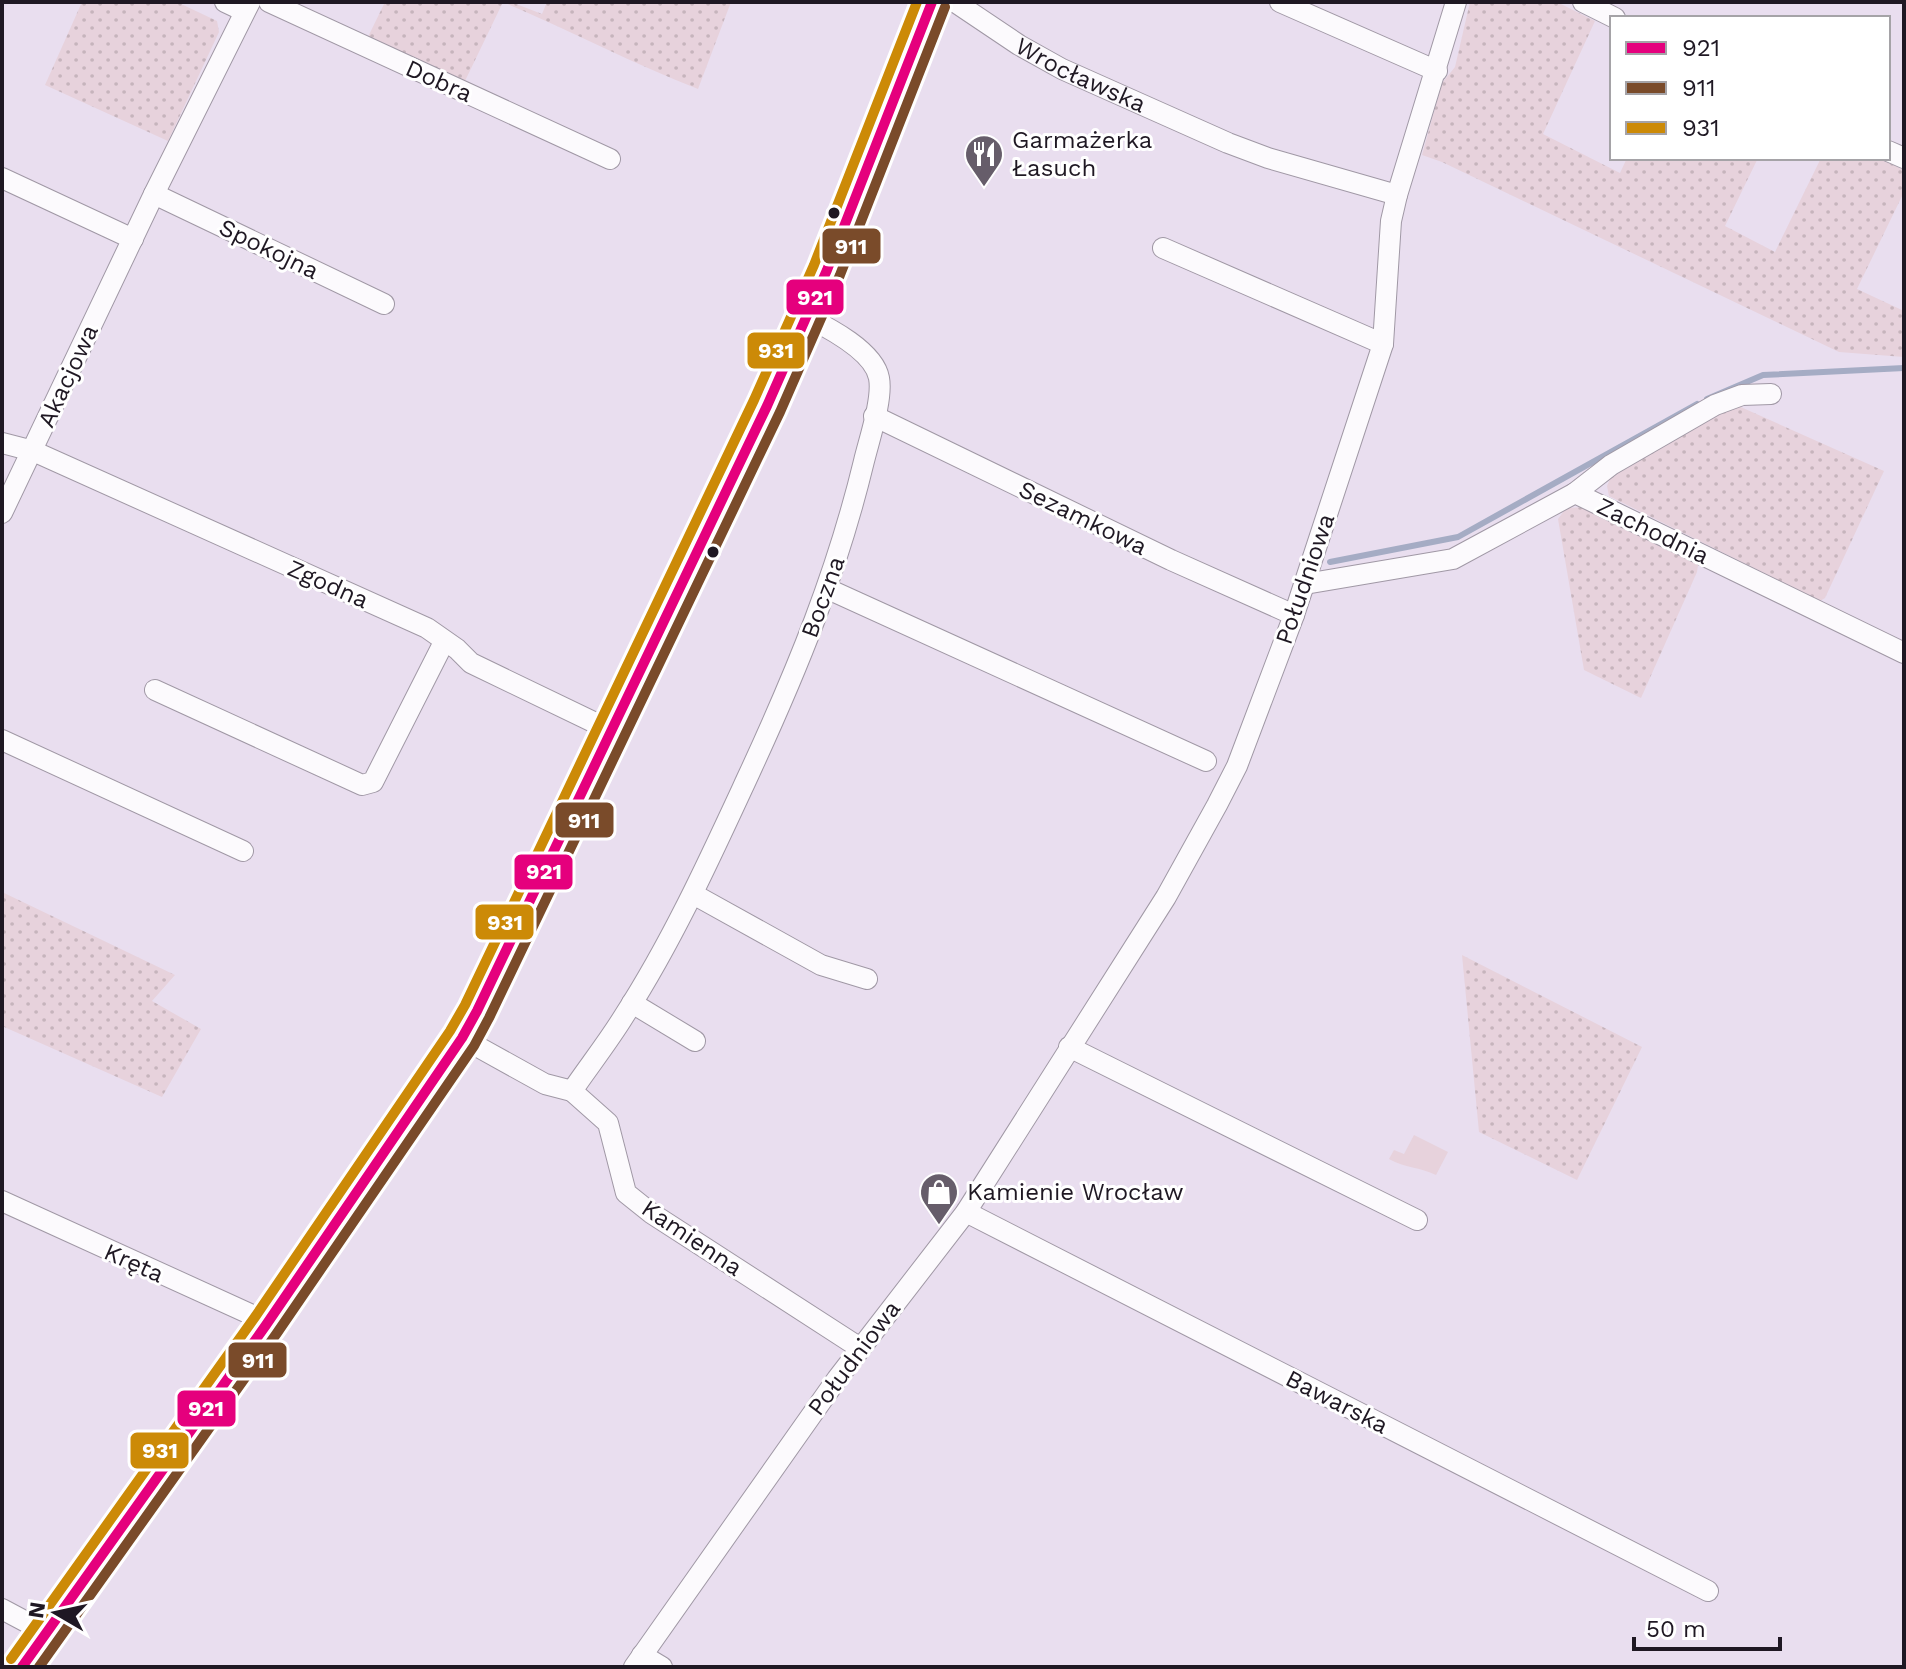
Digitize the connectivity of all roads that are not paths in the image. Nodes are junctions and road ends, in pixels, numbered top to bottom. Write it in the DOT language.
graph roads {
  1 [pos="269,2"];
  2 [pos="932,2"];
  3 [pos="955,2"];
  4 [pos="1280,2"];
  5 [pos="1456,2"];
  6 [pos="1583,2"];
  7 [pos="239,5"];
  8 [pos="1611,16"];
  9 [pos="1437,71"];
  10 [pos="610,159"];
  11 [pos="2,178"];
  12 [pos="154,194"];
  13 [pos="1397,195"];
  14 [pos="133,239"];
  15 [pos="1163,248"];
  16 [pos="384,304"];
  17 [pos="807,317"];
  18 [pos="1383,344"];
  19 [pos="1771,394"];
  20 [pos="874,416"];
  21 [pos="2,443"];
  22 [pos="33,451"];
  23 [pos="1575,493"];
  24 [pos="2,513"];
  25 [pos="1305,584"];
  26 [pos="828,589"];
  27 [pos="1294,615"];
  28 [pos="444,642"];
  29 [pos="1904,653"];
  30 [pos="155,690"];
  31 [pos="612,731"];
  32 [pos="2,740"];
  33 [pos="1206,761"];
  34 [pos="243,851"];
  35 [pos="693,894"];
  36 [pos="867,979"];
  37 [pos="632,1003"];
  38 [pos="462,1038"];
  39 [pos="695,1041"];
  40 [pos="1069,1047"];
  41 [pos="572,1091"];
  42 [pos="2,1201"];
  43 [pos="966,1212"];
  44 [pos="1417,1220"];
  45 [pos="266,1325"];
  46 [pos="860,1348"];
  47 [pos="1708,1591"];
  48 [pos="2,1609"];
  49 [pos="47,1633"];
  50 [pos="638,1661"];
  51 [pos="22,1667"];
  52 [pos="662,1667"];
  1 -- 10 [label="street, Dobra"];
  2 -- 17 [label="street"];
  3 -- 13 [label="street, Wrocławska"];
  4 -- 9 [label="street"];
  5 -- 9 [label="street, Południowa"];
  6 -- 8 [label="street"];
  7 -- 12 [label="street, Akacjowa"];
  9 -- 13 [label="street, Południowa"];
  11 -- 14 [label="street"];
  12 -- 14 [label="street, Akacjowa"];
  12 -- 16 [label="street, Spokojna"];
  13 -- 18 [label="street, Południowa"];
  14 -- 22 [label="street, Akacjowa"];
  15 -- 18 [label="street"];
  17 -- 20 [label="street, Boczna"];
  17 -- 31 [label="street"];
  18 -- 25 [label="street, Południowa"];
  19 -- 23 [label="street"];
  20 -- 26 [label="street, Boczna"];
  20 -- 27 [label="street, Sezamkowa"];
  21 -- 22 [label="street, Zgodna"];
  22 -- 24 [label="street, Akacjowa"];
  22 -- 28 [label="street, Zgodna"];
  23 -- 25 [label="street, Zachodnia"];
  23 -- 29 [label="street, Zachodnia"];
  25 -- 27 [label="street, Południowa"];
  26 -- 33 [label="street"];
  26 -- 35 [label="street, Boczna"];
  27 -- 40 [label="street, Południowa"];
  28 -- 30 [label="street"];
  28 -- 31 [label="street, Zgodna"];
  31 -- 38 [label="street"];
  32 -- 34 [label="street"];
  35 -- 36 [label="street"];
  35 -- 37 [label="street, Boczna"];
  37 -- 39 [label="street"];
  37 -- 41 [label="street, Boczna"];
  38 -- 41 [label="street"];
  38 -- 45 [label="street"];
  40 -- 43 [label="street, Południowa"];
  40 -- 44 [label="street"];
  41 -- 46 [label="street, Kamienna"];
  42 -- 45 [label="street, Kręta"];
  43 -- 46 [label="street, Południowa"];
  43 -- 47 [label="street, Bawarska"];
  45 -- 49 [label="street"];
  46 -- 50 [label="street, Południowa"];
  48 -- 49 [label="street"];
  49 -- 51 [label="street"];
  50 -- 52 [label="street"];
}
